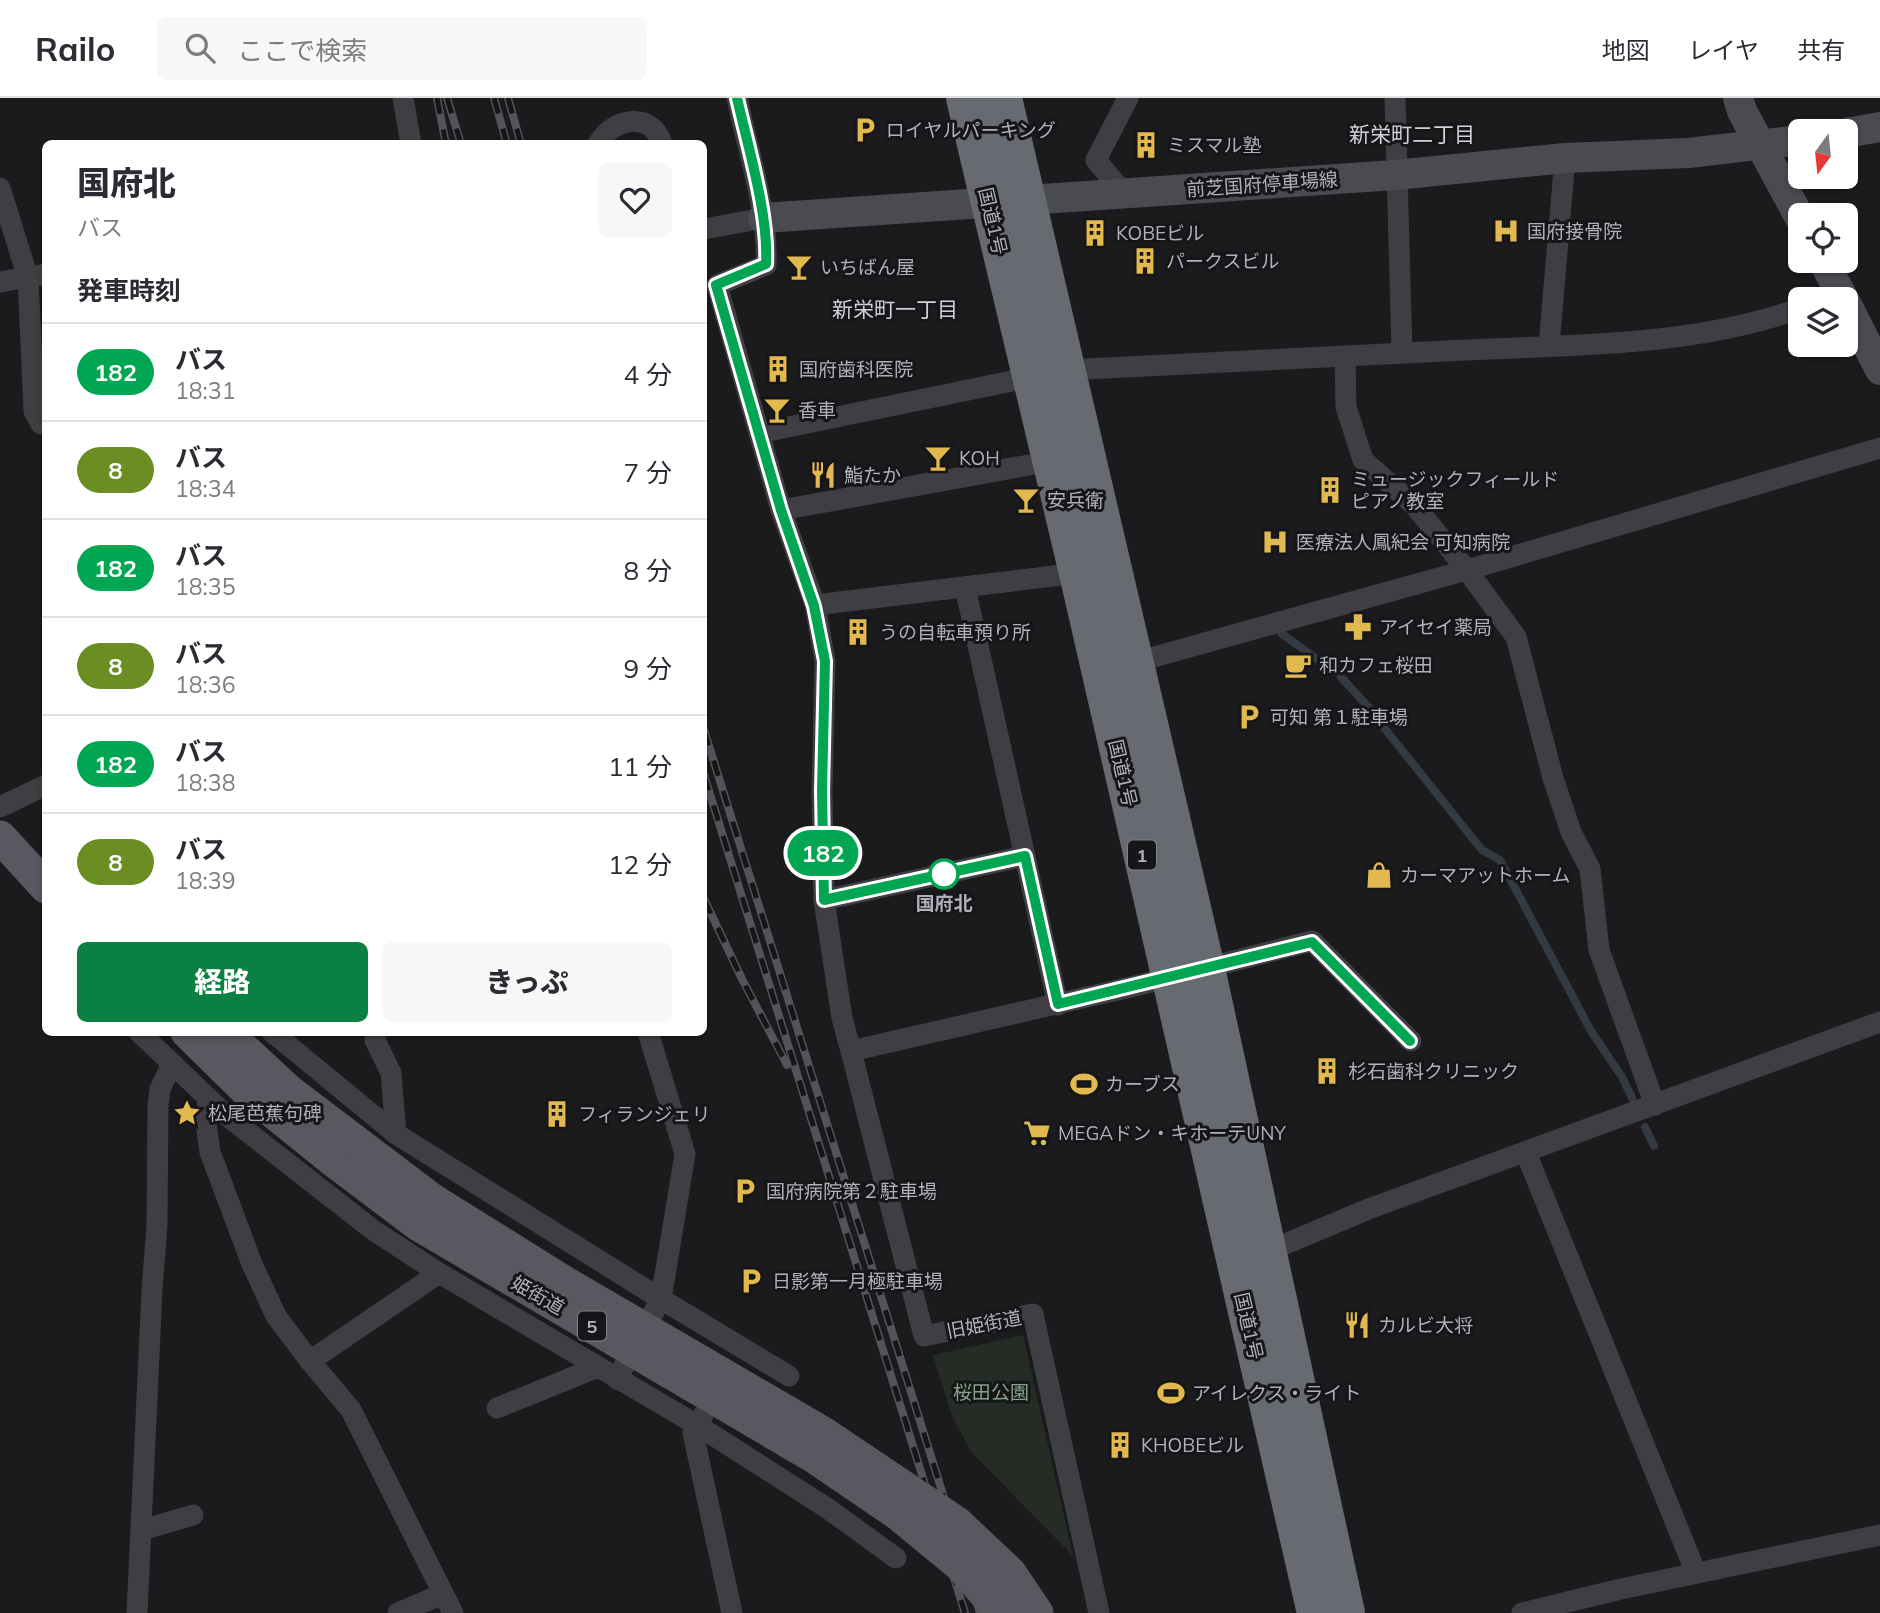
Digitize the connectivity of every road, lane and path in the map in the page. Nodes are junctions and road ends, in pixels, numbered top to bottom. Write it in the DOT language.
graph roads {
  1 [pos="403,98"];
  2 [pos="737,98"];
  3 [pos="965,98"];
  4 [pos="1003,98"];
  5 [pos="1128,98"];
  6 [pos="1395,98"];
  7 [pos="1738,98"];
  8 [pos="1880,127"];
  9 [pos="1858,131"];
  10 [pos="410,140"];
  11 [pos="600,140"];
  12 [pos="660,140"];
  13 [pos="1788,142"];
  14 [pos="1761,146"];
  15 [pos="1565,158"];
  16 [pos="1395,174"];
  17 [pos="0,188"];
  18 [pos="1124,194"];
  19 [pos="1007,202"];
  20 [pos="1792,203"];
  21 [pos="763,218"];
  22 [pos="707,228"];
  23 [pos="37,276"];
  24 [pos="0,282"];
  25 [pos="1788,313"];
  26 [pos="1858,332"];
  27 [pos="1549,346"];
  28 [pos="1402,353"];
  29 [pos="1345,356"];
  30 [pos="1880,370"];
  31 [pos="1049,374"];
  32 [pos="42,424"];
  33 [pos="759,433"];
  34 [pos="1880,448"];
  35 [pos="1051,461"];
  36 [pos="781,510"];
  37 [pos="1467,570"];
  38 [pos="1078,573"];
  39 [pos="965,587"];
  40 [pos="814,606"];
  41 [pos="1136,662"];
  42 [pos="42,787"];
  43 [pos="0,807"];
  44 [pos="0,830"];
  45 [pos="0,837"];
  46 [pos="1025,856"];
  47 [pos="42,859"];
  48 [pos="42,883"];
  49 [pos="824,900"];
  50 [pos="1206,968"];
  51 [pos="1169,977"];
  52 [pos="1058,1004"];
  53 [pos="1880,1022"];
  54 [pos="143,1036"];
  55 [pos="191,1036"];
  56 [pos="229,1036"];
  57 [pos="277,1036"];
  58 [pos="376,1036"];
  59 [pos="649,1036"];
  60 [pos="1410,1041"];
  61 [pos="851,1051"];
  62 [pos="172,1064"];
  63 [pos="208,1099"];
  64 [pos="1655,1105"];
  65 [pos="396,1134"];
  66 [pos="1526,1153"];
  67 [pos="1266,1252"];
  68 [pos="439,1273"];
  69 [pos="662,1299"];
  70 [pos="741,1347"];
  71 [pos="310,1361"];
  72 [pos="598,1367"];
  73 [pos="789,1376"];
  74 [pos="617,1379"];
  75 [pos="497,1408"];
  76 [pos="697,1425"];
  77 [pos="193,1515"];
  78 [pos="142,1530"];
  79 [pos="1880,1535"];
  80 [pos="896,1558"];
  81 [pos="1696,1573"];
  82 [pos="448,1604"];
  83 [pos="137,1613"];
  84 [pos="398,1613"];
  85 [pos="732,1613"];
  86 [pos="1002,1613"];
  87 [pos="1037,1613"];
  88 [pos="1099,1613"];
  89 [pos="1316,1613"];
  90 [pos="1346,1613"];
  91 [pos="1522,1613"];
  1 -- 10 [label="street"];
  2 -- 21 [label="street"];
  3 -- 19 [label="highway, 国道1号 / 1"];
  4 -- 19 [label="highway, 国道1号 / 1"];
  5 -- 18 [label="street"];
  6 -- 16 [label="street"];
  7 -- 14 [label="main road"];
  8 -- 9 [label="main road"];
  11 -- 12 [label="street"];
  13 -- 14 [label="main road, 前芝国府停車場線"];
  14 -- 15 [label="main road, 前芝国府停車場線"];
  14 -- 20 [label="main road"];
  15 -- 16 [label="main road, 前芝国府停車場線"];
  15 -- 27 [label="street"];
  16 -- 18 [label="main road, 前芝国府停車場線"];
  16 -- 28 [label="street"];
  17 -- 23 [label="street"];
  18 -- 19 [label="main road, 前芝国府停車場線"];
  19 -- 21 [label="main road, 前芝国府停車場線"];
  19 -- 31 [label="highway, 国道1号 / 1"];
  21 -- 22 [label="street"];
  21 -- 33 [label="street"];
  23 -- 24 [label="street"];
  23 -- 32 [label="street"];
  25 -- 27 [label="street"];
  26 -- 30 [label="main road"];
  27 -- 28 [label="street"];
  28 -- 29 [label="street"];
  29 -- 31 [label="street"];
  29 -- 37 [label="street"];
  31 -- 33 [label="street"];
  31 -- 35 [label="highway, 国道1号 / 1"];
  31 -- 41 [label="highway, 国道1号 / 1"];
  33 -- 36 [label="street"];
  34 -- 37 [label="street"];
  35 -- 36 [label="street"];
  35 -- 38 [label="highway, 国道1号 / 1"];
  36 -- 40 [label="street"];
  37 -- 41 [label="street"];
  37 -- 64 [label="street"];
  38 -- 39 [label="street"];
  38 -- 51 [label="highway, 国道1号 / 1"];
  39 -- 40 [label="street"];
  39 -- 46 [label="street"];
  40 -- 49 [label="street"];
  41 -- 50 [label="highway, 国道1号 / 1"];
  42 -- 43 [label="street"];
  44 -- 47 [label="main road"];
  45 -- 48 [label="main road"];
  46 -- 49 [label="street"];
  46 -- 52 [label="street"];
  49 -- 61 [label="street"];
  50 -- 51 [label="street"];
  50 -- 60 [label="street"];
  50 -- 67 [label="highway, 国道1号 / 1"];
  51 -- 52 [label="street"];
  51 -- 89 [label="highway, 国道1号 / 1"];
  52 -- 61 [label="street"];
  53 -- 64 [label="street"];
  54 -- 62 [label="street"];
  55 -- 86 [label="main road, 姫街道 / 5, bridge"];
  56 -- 87 [label="main road, 姫街道 / 5, bridge"];
  57 -- 65 [label="street"];
  58 -- 65 [label="street"];
  59 -- 69 [label="street"];
  61 -- 88 [label="street, 旧姫街道"];
  62 -- 63 [label="street"];
  62 -- 78 [label="street"];
  63 -- 68 [label="street"];
  63 -- 71 [label="street"];
  64 -- 66 [label="street"];
  65 -- 69 [label="street"];
  66 -- 67 [label="street"];
  66 -- 81 [label="street"];
  67 -- 90 [label="highway, 国道1号 / 1"];
  68 -- 71 [label="street"];
  68 -- 72 [label="street"];
  69 -- 70 [label="street"];
  69 -- 74 [label="street"];
  70 -- 73 [label="street"];
  70 -- 76 [label="street"];
  71 -- 82 [label="street"];
  72 -- 74 [label="street"];
  72 -- 75 [label="street"];
  74 -- 76 [label="street"];
  76 -- 80 [label="street"];
  76 -- 85 [label="street"];
  77 -- 78 [label="street"];
  78 -- 83 [label="street"];
  79 -- 81 [label="street"];
  81 -- 91 [label="street"];
  82 -- 84 [label="street"];
}
